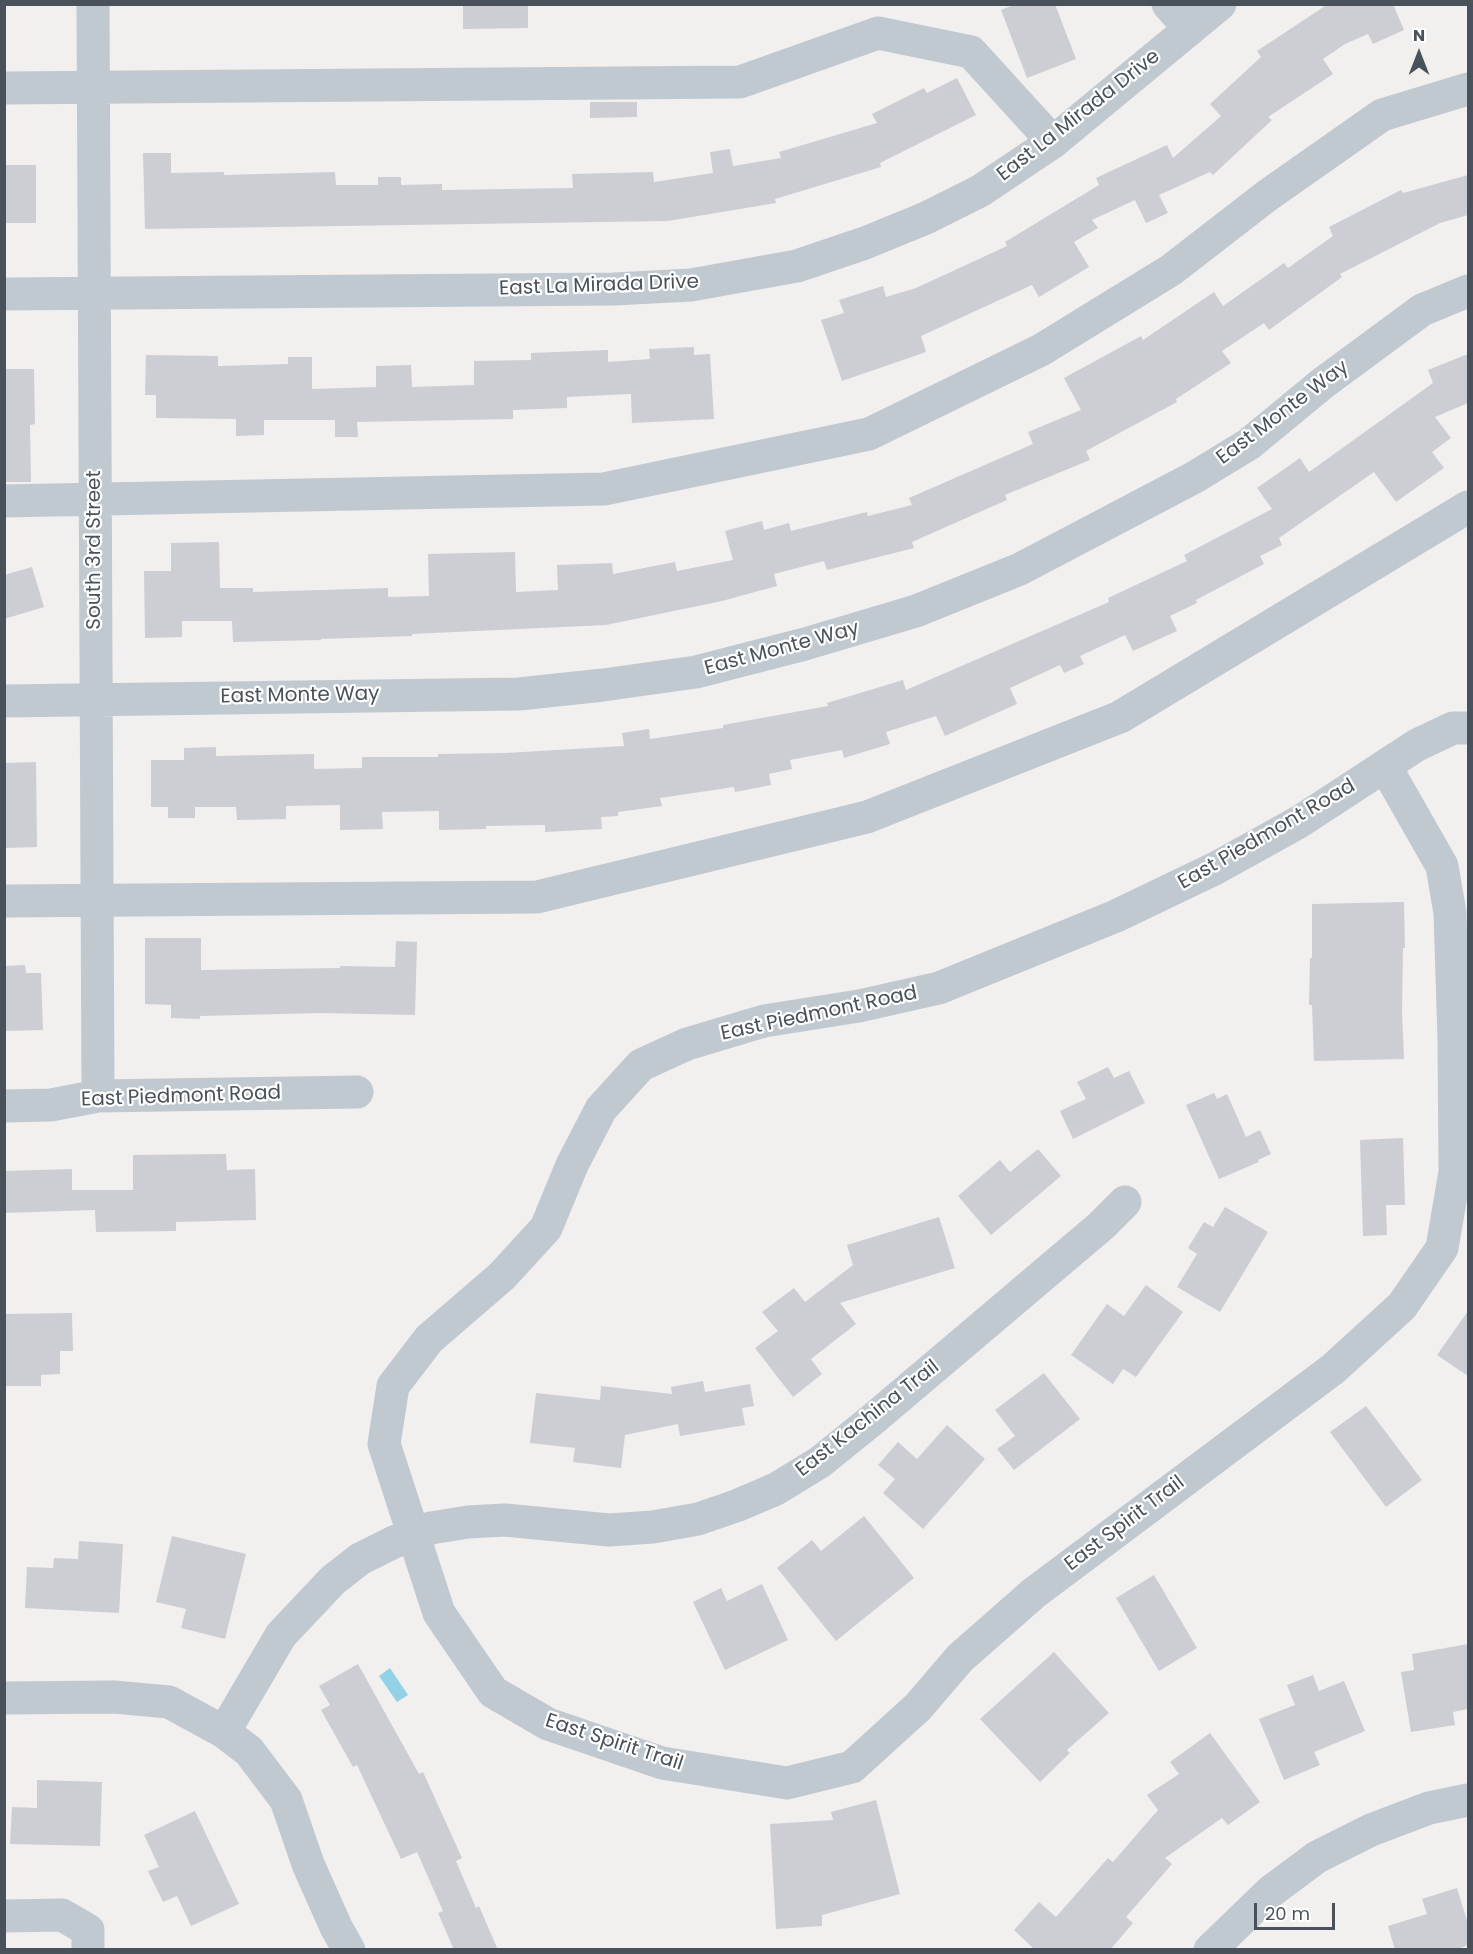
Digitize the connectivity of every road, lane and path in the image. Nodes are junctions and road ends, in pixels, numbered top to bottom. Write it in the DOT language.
graph roads {
  1 [pos="93,4"];
  2 [pos="1168,4"];
  3 [pos="1220,4"];
  4 [pos="1190,29"];
  5 [pos="4,88"];
  6 [pos="93,88"];
  7 [pos="1468,89"];
  8 [pos="1053,142"];
  9 [pos="1468,291"];
  10 [pos="94,293"];
  11 [pos="4,294"];
  12 [pos="95,500"];
  13 [pos="4,501"];
  14 [pos="1468,507"];
  15 [pos="96,698"];
  16 [pos="4,701"];
  17 [pos="1468,728"];
  18 [pos="1385,766"];
  19 [pos="98,900"];
  20 [pos="4,901"];
  21 [pos="357,1092"];
  22 [pos="98,1096"];
  23 [pos="4,1106"];
  24 [pos="1125,1202"];
  25 [pos="415,1534"];
  26 [pos="4,1698"];
  27 [pos="224,1732"];
  28 [pos="1468,1800"];
  29 [pos="4,1916"];
  30 [pos="88,1950"];
  31 [pos="349,1950"];
  32 [pos="1210,1950"];
  1 -- 6 [label="street, South 3rd Street"];
  2 -- 4 [label="street"];
  3 -- 4 [label="street, East La Mirada Drive"];
  4 -- 8 [label="street, East La Mirada Drive"];
  5 -- 6 [label="street"];
  6 -- 8 [label="street"];
  6 -- 10 [label="street, South 3rd Street"];
  7 -- 12 [label="street"];
  8 -- 10 [label="street, East La Mirada Drive"];
  9 -- 15 [label="street, East Monte Way"];
  10 -- 11 [label="street, East La Mirada Drive"];
  10 -- 12 [label="street, South 3rd Street"];
  12 -- 13 [label="street"];
  12 -- 15 [label="street, South 3rd Street"];
  14 -- 19 [label="street"];
  15 -- 16 [label="street, East Monte Way"];
  15 -- 19 [label="street, South 3rd Street"];
  17 -- 18 [label="street, East Piedmont Road"];
  18 -- 25 [label="street, East Piedmont Road"];
  18 -- 25 [label="street, East Spirit Trail"];
  19 -- 20 [label="street"];
  19 -- 22 [label="street, South 3rd Street"];
  21 -- 22 [label="street, East Piedmont Road"];
  22 -- 23 [label="street, East Piedmont Road"];
  24 -- 25 [label="street, East Kachina Trail"];
  25 -- 27 [label="street, East Kachina Trail"];
  26 -- 27 [label="street"];
  27 -- 31 [label="street"];
  28 -- 32 [label="street"];
  29 -- 30 [label="street"];
}
